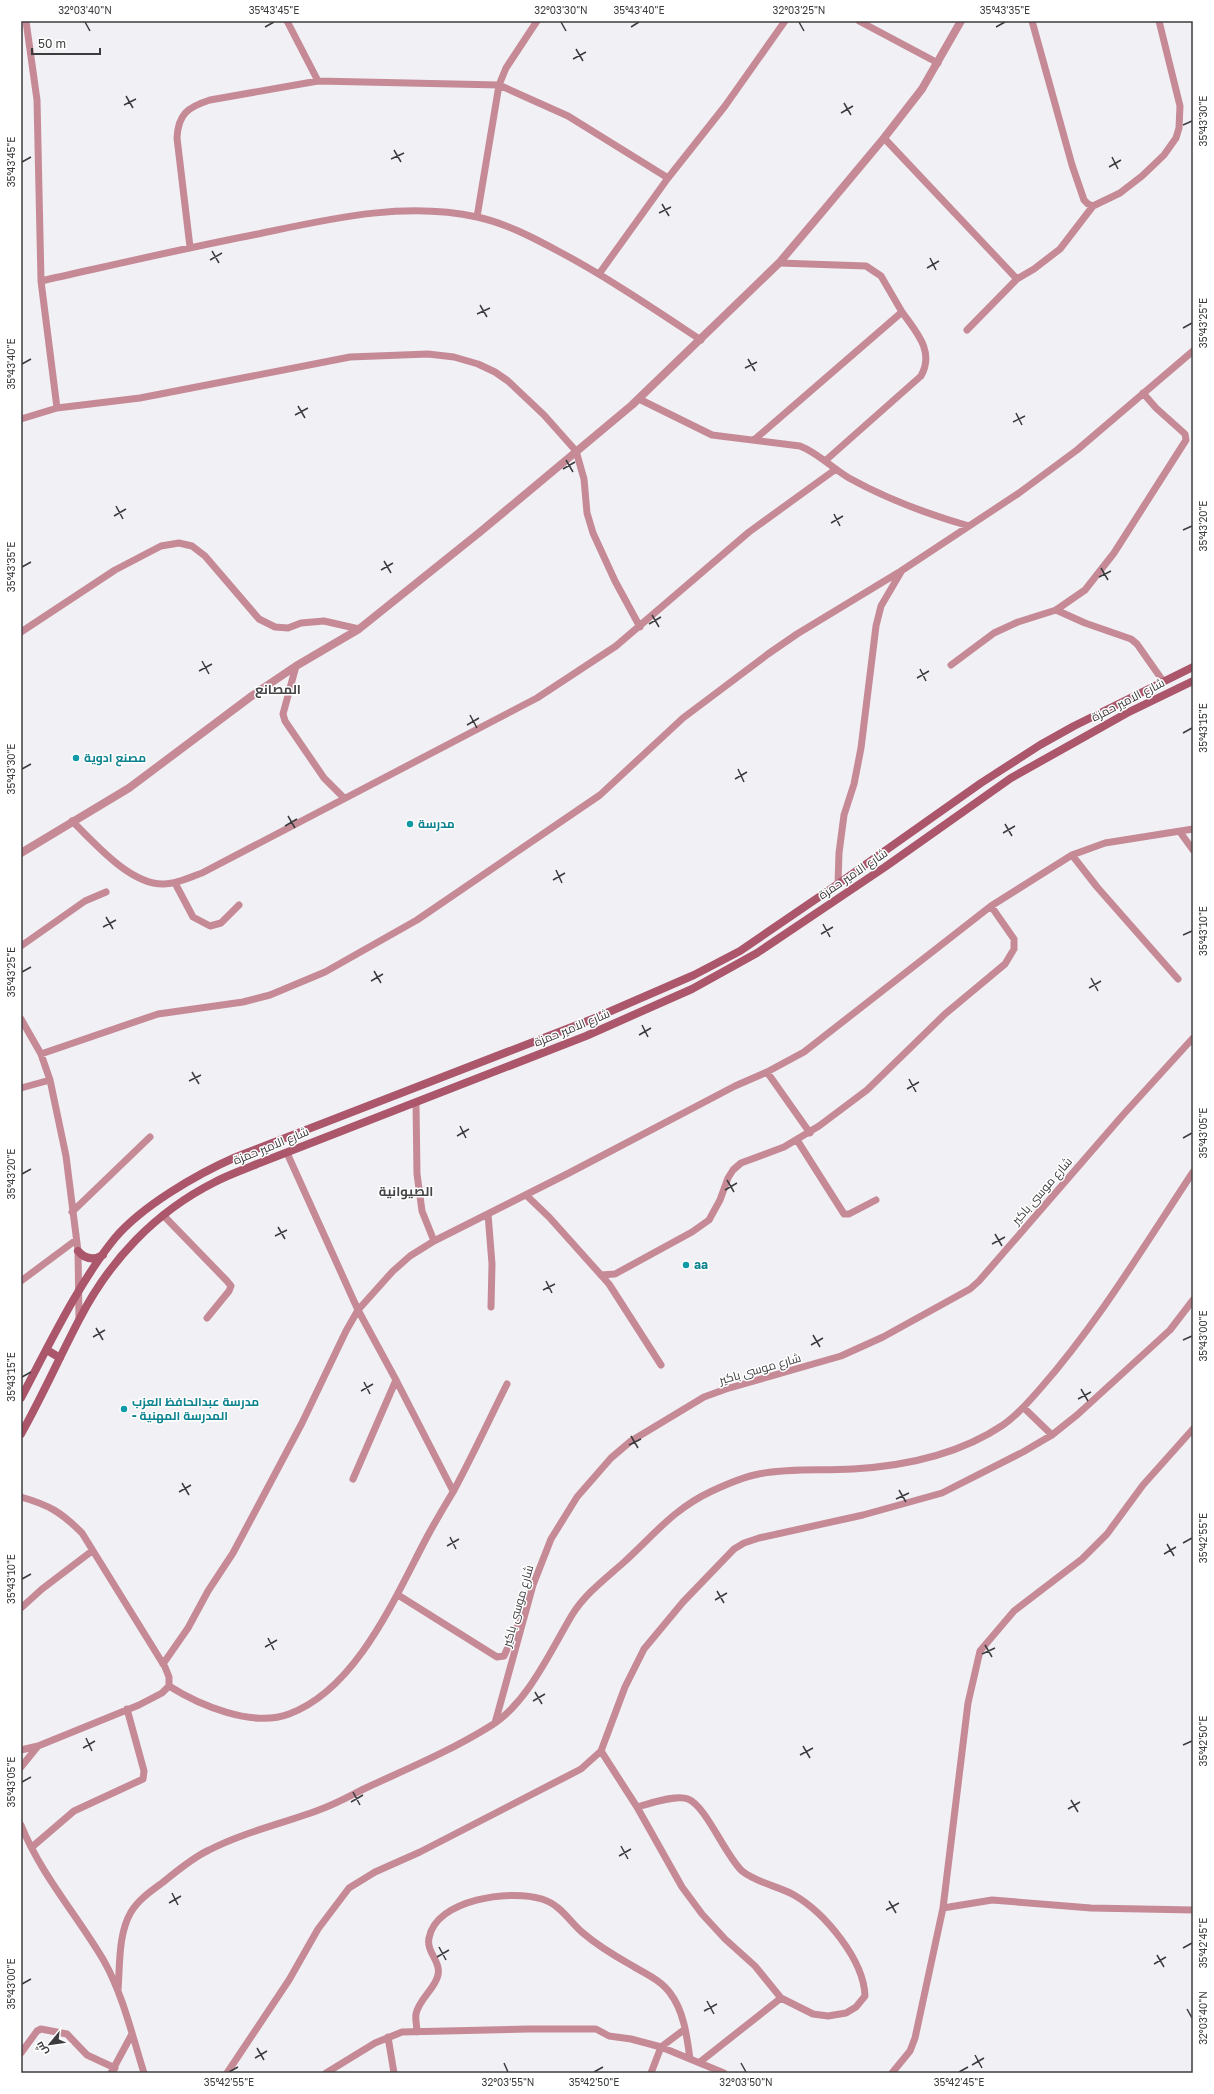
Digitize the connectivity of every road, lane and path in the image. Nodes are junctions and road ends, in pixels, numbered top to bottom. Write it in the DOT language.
graph roads {
  1 [pos="26,21"];
  2 [pos="287,21"];
  3 [pos="537,21"];
  4 [pos="785,21"];
  5 [pos="860,21"];
  6 [pos="961,21"];
  7 [pos="1032,21"];
  8 [pos="1159,21"];
  9 [pos="24,39"];
  10 [pos="938,63"];
  11 [pos="318,81"];
  12 [pos="498,84"];
  13 [pos="884,138"];
  14 [pos="668,178"];
  15 [pos="1093,206"];
  16 [pos="477,217"];
  17 [pos="190,247"];
  18 [pos="779,263"];
  19 [pos="599,274"];
  20 [pos="1017,279"];
  21 [pos="41,281"];
  22 [pos="902,312"];
  23 [pos="967,330"];
  24 [pos="701,340"];
  25 [pos="1193,351"];
  26 [pos="1143,393"];
  27 [pos="639,399"];
  28 [pos="57,408"];
  29 [pos="21,419"];
  30 [pos="754,440"];
  31 [pos="576,451"];
  32 [pos="825,462"];
  33 [pos="836,469"];
  34 [pos="969,526"];
  35 [pos="901,571"];
  36 [pos="1056,610"];
  37 [pos="358,628"];
  38 [pos="640,628"];
  39 [pos="21,632"];
  40 [pos="951,665"];
  41 [pos="296,666"];
  42 [pos="1193,667"];
  43 [pos="1163,681"];
  44 [pos="1193,681"];
  45 [pos="344,798"];
  46 [pos="72,821"];
  47 [pos="1193,829"];
  48 [pos="910,832"];
  49 [pos="1180,832"];
  50 [pos="918,844"];
  51 [pos="1193,850"];
  52 [pos="21,853"];
  53 [pos="1072,855"];
  54 [pos="176,883"];
  55 [pos="838,884"];
  56 [pos="106,892"];
  57 [pos="239,905"];
  58 [pos="991,906"];
  59 [pos="21,946"];
  60 [pos="1178,979"];
  61 [pos="21,1019"];
  62 [pos="1193,1038"];
  63 [pos="41,1054"];
  64 [pos="767,1072"];
  65 [pos="50,1080"];
  66 [pos="21,1088"];
  67 [pos="416,1103"];
  68 [pos="810,1133"];
  69 [pos="150,1137"];
  70 [pos="797,1140"];
  71 [pos="287,1152"];
  72 [pos="1193,1172"];
  73 [pos="526,1195"];
  74 [pos="876,1200"];
  75 [pos="72,1212"];
  76 [pos="488,1214"];
  77 [pos="163,1215"];
  78 [pos="76,1240"];
  79 [pos="434,1240"];
  80 [pos="78,1251"];
  81 [pos="103,1254"];
  82 [pos="601,1275"];
  83 [pos="21,1281"];
  84 [pos="79,1294"];
  85 [pos="1193,1300"];
  86 [pos="491,1307"];
  87 [pos="358,1310"];
  88 [pos="207,1318"];
  89 [pos="79,1319"];
  90 [pos="47,1350"];
  91 [pos="60,1358"];
  92 [pos="661,1365"];
  93 [pos="396,1380"];
  94 [pos="507,1384"];
  95 [pos="21,1398"];
  96 [pos="1024,1408"];
  97 [pos="1193,1429"];
  98 [pos="21,1434"];
  99 [pos="1052,1434"];
  100 [pos="353,1479"];
  101 [pos="453,1491"];
  102 [pos="21,1497"];
  103 [pos="92,1551"];
  104 [pos="398,1595"];
  105 [pos="21,1608"];
  106 [pos="524,1616"];
  107 [pos="163,1664"];
  108 [pos="169,1686"];
  109 [pos="127,1709"];
  110 [pos="495,1723"];
  111 [pos="38,1746"];
  112 [pos="21,1750"];
  113 [pos="601,1751"];
  114 [pos="21,1767"];
  115 [pos="637,1807"];
  116 [pos="21,1825"];
  117 [pos="32,1847"];
  118 [pos="943,1908"];
  119 [pos="1193,1910"];
  120 [pos="118,1990"];
  121 [pos="780,1998"];
  122 [pos="685,2029"];
  123 [pos="417,2032"];
  124 [pos="132,2034"];
  125 [pos="388,2037"];
  126 [pos="661,2047"];
  127 [pos="21,2053"];
  128 [pos="690,2059"];
  129 [pos="700,2062"];
  130 [pos="113,2070"];
  131 [pos="144,2073"];
  132 [pos="227,2073"];
  133 [pos="326,2073"];
  134 [pos="394,2073"];
  135 [pos="651,2073"];
  136 [pos="724,2073"];
  137 [pos="892,2073"];
  1 -- 9 [label="street"];
  2 -- 11 [label="street"];
  3 -- 12 [label="street"];
  4 -- 14 [label="street"];
  5 -- 10 [label="street"];
  6 -- 10 [label="street"];
  7 -- 15 [label="street"];
  8 -- 15 [label="street"];
  9 -- 21 [label="street"];
  10 -- 13 [label="street"];
  11 -- 12 [label="street"];
  11 -- 17 [label="street"];
  12 -- 14 [label="street"];
  12 -- 16 [label="street"];
  13 -- 18 [label="street"];
  13 -- 20 [label="street"];
  14 -- 19 [label="street"];
  15 -- 20 [label="street"];
  16 -- 17 [label="street"];
  16 -- 19 [label="street"];
  17 -- 21 [label="street"];
  18 -- 22 [label="street"];
  18 -- 24 [label="street"];
  19 -- 24 [label="street"];
  20 -- 23 [label="street"];
  21 -- 28 [label="street"];
  22 -- 30 [label="street"];
  22 -- 32 [label="street"];
  24 -- 27 [label="street"];
  25 -- 26 [label="street"];
  26 -- 34 [label="street"];
  26 -- 36 [label="street"];
  27 -- 30 [label="street"];
  27 -- 31 [label="street"];
  28 -- 29 [label="street"];
  28 -- 31 [label="street"];
  30 -- 32 [label="street"];
  31 -- 37 [label="street"];
  31 -- 38 [label="street"];
  32 -- 33 [label="street"];
  33 -- 34 [label="street"];
  33 -- 38 [label="street"];
  34 -- 35 [label="street"];
  35 -- 55 [label="street"];
  35 -- 63 [label="street"];
  36 -- 40 [label="street"];
  36 -- 43 [label="street"];
  37 -- 39 [label="street"];
  37 -- 41 [label="street"];
  38 -- 45 [label="street"];
  41 -- 45 [label="street"];
  41 -- 46 [label="street"];
  42 -- 43 [label="main road, شارع الامير حمزة"];
  43 -- 48 [label="main road, شارع الامير حمزة"];
  44 -- 50 [label="main road, شارع الامير حمزة"];
  45 -- 54 [label="street"];
  46 -- 52 [label="street"];
  46 -- 54 [label="street"];
  47 -- 49 [label="street"];
  48 -- 50 [label="main road"];
  48 -- 55 [label="main road, شارع الامير حمزة"];
  49 -- 51 [label="street"];
  49 -- 53 [label="street"];
  50 -- 67 [label="main road, شارع الامير حمزة"];
  53 -- 58 [label="street"];
  53 -- 60 [label="street"];
  54 -- 57 [label="street"];
  55 -- 81 [label="main road, شارع الامير حمزة"];
  56 -- 59 [label="street"];
  58 -- 64 [label="street"];
  58 -- 68 [label="street"];
  61 -- 63 [label="street"];
  62 -- 106 [label="street, شارع موسى باكير"];
  63 -- 65 [label="street"];
  64 -- 68 [label="street"];
  64 -- 73 [label="street"];
  65 -- 66 [label="street"];
  65 -- 75 [label="street"];
  67 -- 71 [label="main road, شارع الامير حمزة"];
  67 -- 79 [label="street"];
  68 -- 70 [label="street"];
  69 -- 75 [label="street"];
  70 -- 74 [label="street"];
  70 -- 82 [label="street"];
  71 -- 77 [label="main road, شارع الامير حمزة"];
  71 -- 87 [label="street"];
  72 -- 96 [label="street"];
  73 -- 76 [label="street"];
  73 -- 82 [label="street"];
  75 -- 78 [label="street"];
  76 -- 79 [label="street"];
  76 -- 86 [label="street"];
  77 -- 88 [label="street"];
  77 -- 89 [label="main road, شارع الامير حمزة"];
  78 -- 80 [label="street"];
  78 -- 83 [label="street"];
  79 -- 87 [label="street"];
  80 -- 81 [label="main road"];
  80 -- 84 [label="street"];
  81 -- 84 [label="main road, شارع الامير حمزة"];
  82 -- 92 [label="street"];
  84 -- 89 [label="street"];
  84 -- 90 [label="main road, شارع الامير حمزة"];
  85 -- 99 [label="street"];
  87 -- 93 [label="street"];
  87 -- 107 [label="street"];
  89 -- 91 [label="main road, شارع الامير حمزة"];
  90 -- 91 [label="main road"];
  90 -- 95 [label="main road, شارع الامير حمزة"];
  91 -- 98 [label="main road, شارع الامير حمزة"];
  93 -- 100 [label="street"];
  93 -- 101 [label="street"];
  94 -- 101 [label="street"];
  96 -- 99 [label="street"];
  96 -- 110 [label="street"];
  97 -- 118 [label="street"];
  99 -- 113 [label="street"];
  101 -- 104 [label="street"];
  102 -- 103 [label="street"];
  103 -- 105 [label="street"];
  103 -- 107 [label="street"];
  104 -- 106 [label="street"];
  104 -- 108 [label="street"];
  106 -- 110 [label="street, شارع موسى باكير"];
  107 -- 108 [label="street"];
  108 -- 109 [label="street"];
  109 -- 111 [label="street"];
  109 -- 117 [label="street"];
  110 -- 120 [label="street"];
  111 -- 112 [label="street"];
  111 -- 114 [label="street"];
  113 -- 115 [label="street"];
  113 -- 132 [label="street"];
  115 -- 121 [label="street"];
  115 -- 121 [label="street"];
  116 -- 117 [label="street"];
  117 -- 120 [label="street"];
  118 -- 119 [label="street"];
  118 -- 137 [label="street"];
  120 -- 124 [label="street"];
  121 -- 129 [label="street"];
  122 -- 123 [label="street"];
  122 -- 126 [label="street"];
  122 -- 128 [label="street"];
  123 -- 125 [label="street"];
  123 -- 126 [label="street"];
  124 -- 130 [label="street"];
  124 -- 131 [label="street"];
  125 -- 133 [label="street"];
  125 -- 134 [label="street"];
  126 -- 128 [label="street"];
  126 -- 135 [label="street"];
  127 -- 130 [label="street"];
  128 -- 129 [label="street"];
  129 -- 136 [label="street"];
}
